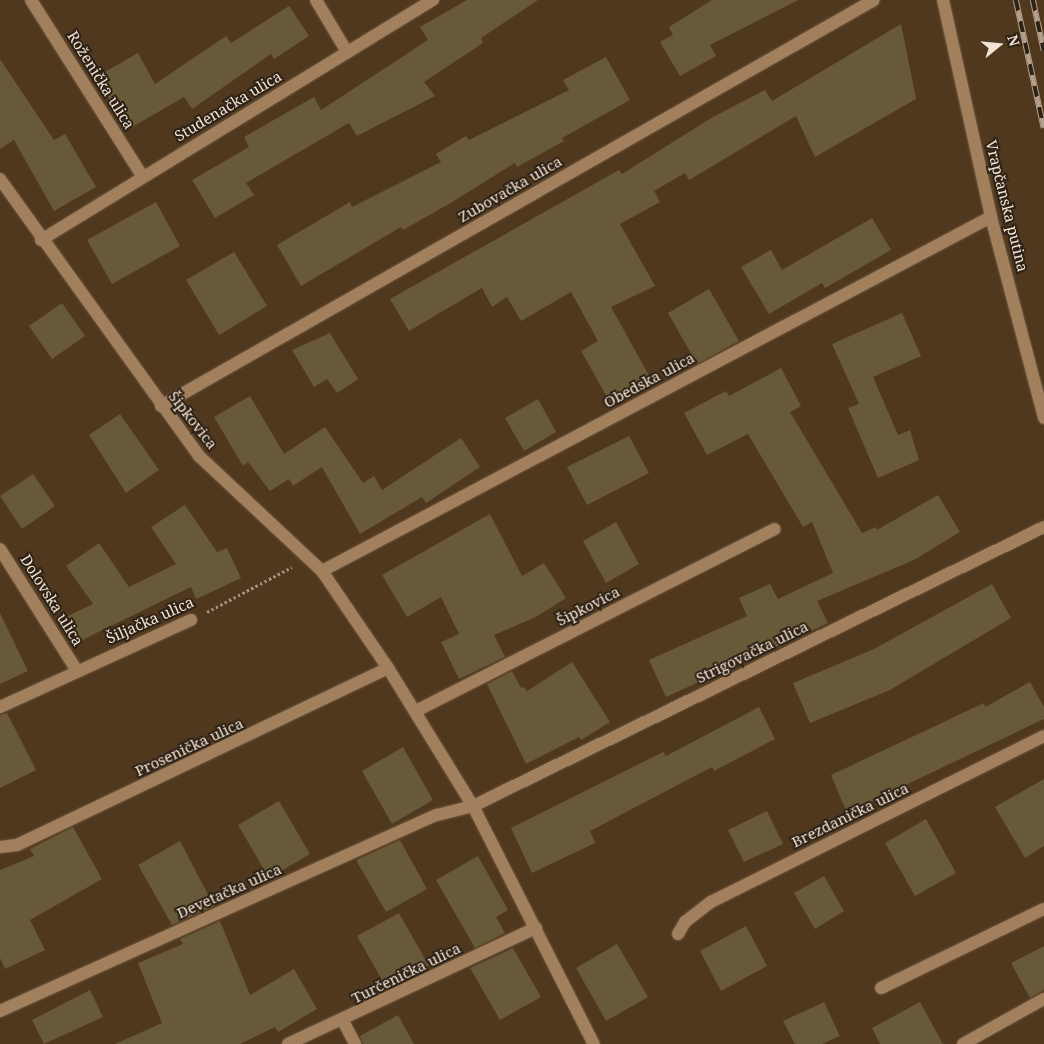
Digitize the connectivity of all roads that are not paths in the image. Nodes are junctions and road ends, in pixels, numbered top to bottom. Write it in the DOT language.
graph roads {
  1 [pos="31,0"];
  2 [pos="316,0"];
  3 [pos="433,0"];
  4 [pos="874,0"];
  5 [pos="943,0"];
  6 [pos="347,52"];
  7 [pos="143,177"];
  8 [pos="0,179"];
  9 [pos="992,217"];
  10 [pos="41,240"];
  11 [pos="161,406"];
  12 [pos="1044,418"];
  13 [pos="1044,527"];
  14 [pos="775,529"];
  15 [pos="0,549"];
  16 [pos="322,571"];
  17 [pos="191,620"];
  18 [pos="388,668"];
  19 [pos="76,669"];
  20 [pos="0,707"];
  21 [pos="416,712"];
  22 [pos="1044,736"];
  23 [pos="473,806"];
  24 [pos="0,847"];
  25 [pos="1044,909"];
  26 [pos="536,928"];
  27 [pos="678,934"];
  28 [pos="881,988"];
  29 [pos="1044,999"];
  30 [pos="0,1012"];
  31 [pos="343,1021"];
  32 [pos="288,1044"];
  33 [pos="355,1044"];
  34 [pos="594,1044"];
  35 [pos="963,1044"];
  1 -- 7 [label="street, Roženička ulica"];
  2 -- 6 [label="street"];
  3 -- 6 [label="street, Studenačka ulica"];
  4 -- 11 [label="street, Zubovačka ulica"];
  5 -- 9 [label="street, Vrapčanska putina"];
  6 -- 7 [label="street, Studenačka ulica"];
  7 -- 10 [label="street, Studenačka ulica"];
  8 -- 10 [label="street, Šipkovica"];
  9 -- 12 [label="street, Vrapčanska putina"];
  9 -- 16 [label="street, Obedska ulica"];
  10 -- 11 [label="street, Šipkovica"];
  11 -- 16 [label="street, Šipkovica"];
  13 -- 23 [label="street, Strigovačka ulica"];
  14 -- 21 [label="street, Šipkovica"];
  15 -- 19 [label="street, Dolovska ulica"];
  16 -- 18 [label="street, Šipkovica"];
  17 -- 19 [label="street, Šiljačka ulica"];
  18 -- 21 [label="street, Šipkovica"];
  18 -- 24 [label="street, Prosenička ulica"];
  19 -- 20 [label="street, Šiljačka ulica"];
  21 -- 23 [label="street, Šipkovica"];
  22 -- 27 [label="street, Brezdanička ulica"];
  23 -- 26 [label="street, Šipkovica"];
  23 -- 30 [label="street, Devetačka ulica"];
  25 -- 28 [label="street"];
  26 -- 31 [label="street, Turčenička ulica"];
  26 -- 34 [label="street, Šipkovica"];
  29 -- 35 [label="street"];
  31 -- 32 [label="street, Turčenička ulica"];
  31 -- 33 [label="street"];
}
